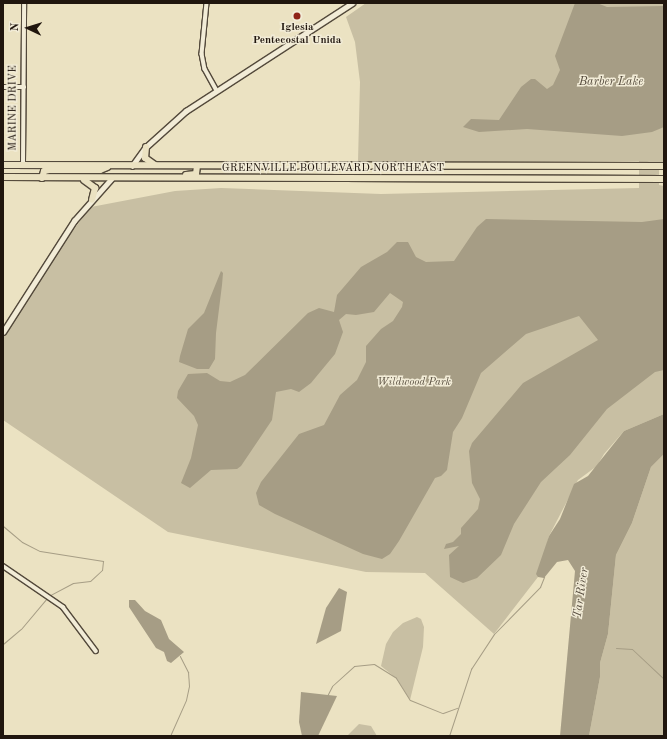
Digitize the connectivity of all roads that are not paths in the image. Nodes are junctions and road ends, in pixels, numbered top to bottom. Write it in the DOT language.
graph roads {
  1 [pos="24,3"];
  2 [pos="207,3"];
  3 [pos="352,3"];
  4 [pos="3,87"];
  5 [pos="24,87"];
  6 [pos="216,89"];
  7 [pos="146,147"];
  8 [pos="23,164"];
  9 [pos="3,165"];
  10 [pos="112,166"];
  11 [pos="132,166"];
  12 [pos="156,166"];
  13 [pos="197,166"];
  14 [pos="662,166"];
  15 [pos="3,177"];
  16 [pos="42,178"];
  17 [pos="79,178"];
  18 [pos="112,178"];
  19 [pos="129,178"];
  20 [pos="662,179"];
  21 [pos="92,200"];
  22 [pos="3,332"];
  23 [pos="3,566"];
  24 [pos="96,651"];
  1 -- 5 [label="street, MARINE DRIVE"];
  2 -- 6 [label="street"];
  3 -- 6 [label="street"];
  4 -- 5 [label="street"];
  5 -- 8 [label="street, MARINE DRIVE"];
  6 -- 7 [label="street"];
  7 -- 11 [label="street"];
  7 -- 12 [label="highway"];
  8 -- 9 [label="highway, GREENVILLE BOULEVARD NORTHEAST"];
  8 -- 10 [label="highway, GREENVILLE BOULEVARD NORTHEAST"];
  10 -- 11 [label="highway, GREENVILLE BOULEVARD NORTHEAST"];
  10 -- 16 [label="highway"];
  11 -- 12 [label="highway, GREENVILLE BOULEVARD NORTHEAST"];
  12 -- 13 [label="highway, GREENVILLE BOULEVARD NORTHEAST"];
  13 -- 14 [label="highway, GREENVILLE BOULEVARD NORTHEAST"];
  13 -- 19 [label="highway"];
  15 -- 16 [label="highway, GREENVILLE BOULEVARD NORTHEAST"];
  16 -- 17 [label="highway, GREENVILLE BOULEVARD NORTHEAST"];
  17 -- 18 [label="highway, GREENVILLE BOULEVARD NORTHEAST"];
  17 -- 21 [label="highway"];
  18 -- 19 [label="highway, GREENVILLE BOULEVARD NORTHEAST"];
  18 -- 21 [label="street"];
  19 -- 20 [label="highway, GREENVILLE BOULEVARD NORTHEAST"];
  21 -- 22 [label="street"];
  23 -- 24 [label="street"];
}
